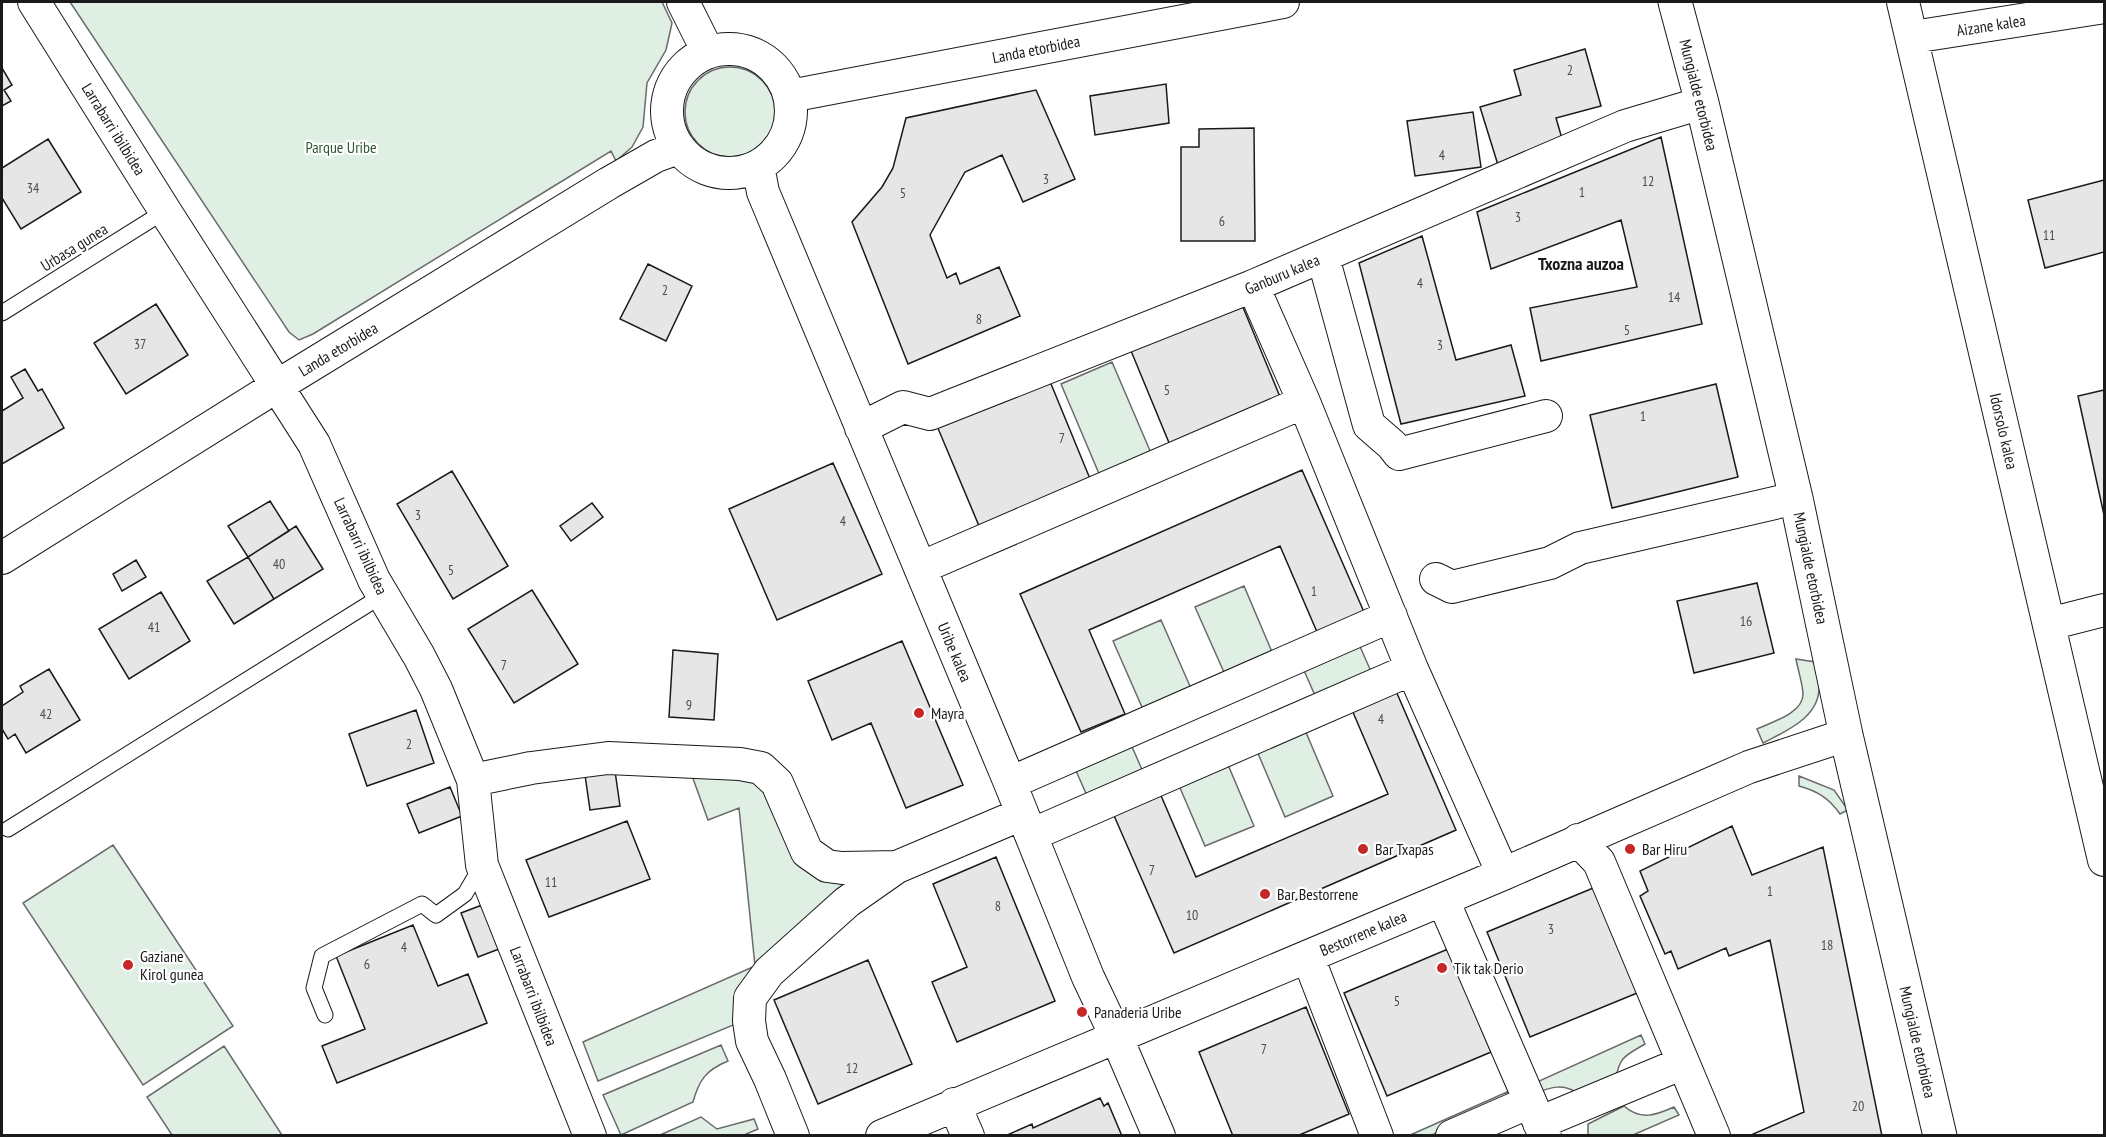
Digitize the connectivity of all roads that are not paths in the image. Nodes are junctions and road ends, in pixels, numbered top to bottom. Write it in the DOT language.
graph roads {
  1 [pos="34,2"];
  2 [pos="683,2"];
  3 [pos="1283,2"];
  4 [pos="1675,2"];
  5 [pos="1903,2"];
  6 [pos="2104,7"];
  7 [pos="1912,37"];
  8 [pos="708,52"];
  9 [pos="790,96"];
  10 [pos="1702,103"];
  11 [pos="678,148"];
  12 [pos="758,166"];
  13 [pos="165,212"];
  14 [pos="1323,257"];
  15 [pos="1253,286"];
  16 [pos="2,314"];
  17 [pos="277,386"];
  18 [pos="1304,402"];
  19 [pos="1546,416"];
  20 [pos="861,428"];
  21 [pos="1796,498"];
  22 [pos="2,558"];
  23 [pos="920,568"];
  24 [pos="1436,579"];
  25 [pos="382,595"];
  26 [pos="2104,610"];
  27 [pos="1391,616"];
  28 [pos="2049,624"];
  29 [pos="1412,669"];
  30 [pos="1846,735"];
  31 [pos="473,780"];
  32 [pos="1010,783"];
  33 [pos="1027,825"];
  34 [pos="8,829"];
  35 [pos="1578,840"];
  36 [pos="2104,860"];
  37 [pos="482,865"];
  38 [pos="897,867"];
  39 [pos="1503,874"];
  40 [pos="1443,900"];
  41 [pos="1308,957"];
  42 [pos="325,1015"];
  43 [pos="1116,1036"];
  44 [pos="1683,1063"];
  45 [pos="954,1104"];
  46 [pos="1538,1120"];
  47 [pos="590,1136"];
  48 [pos="793,1136"];
  49 [pos="882,1136"];
  50 [pos="968,1136"];
  51 [pos="1159,1136"];
  52 [pos="1377,1136"];
  53 [pos="1452,1136"];
  54 [pos="1714,1136"];
  55 [pos="1940,1136"];
  1 -- 13 [label="street, Larrabarri ibilbidea"];
  2 -- 8 [label="street"];
  3 -- 9 [label="street, Landa etorbidea"];
  4 -- 10 [label="street, Mungialde etorbidea"];
  5 -- 7 [label="street, Idorsolo kalea"];
  6 -- 7 [label="street, Aizane kalea"];
  7 -- 28 [label="street, Idorsolo kalea"];
  8 -- 9 [label="street"];
  8 -- 11 [label="street"];
  9 -- 12 [label="street"];
  10 -- 14 [label="street, Ganburu kalea"];
  10 -- 21 [label="street, Mungialde etorbidea"];
  11 -- 12 [label="street"];
  11 -- 17 [label="street, Landa etorbidea"];
  12 -- 20 [label="street, Uribe kalea"];
  13 -- 16 [label="lane, Urbasa gunea"];
  13 -- 17 [label="street, Larrabarri ibilbidea"];
  14 -- 15 [label="street, Ganburu kalea"];
  14 -- 19 [label="street"];
  15 -- 18 [label="street"];
  15 -- 20 [label="street, Ganburu kalea"];
  17 -- 22 [label="street, Landa etorbidea"];
  17 -- 25 [label="street, Larrabarri ibilbidea"];
  18 -- 23 [label="street"];
  18 -- 27 [label="street"];
  20 -- 23 [label="street, Uribe kalea"];
  21 -- 24 [label="street"];
  21 -- 30 [label="street, Mungialde etorbidea"];
  23 -- 32 [label="street, Uribe kalea"];
  25 -- 31 [label="street, Larrabarri ibilbidea"];
  25 -- 34 [label="lane"];
  26 -- 28 [label="street"];
  27 -- 29 [label="street"];
  27 -- 32 [label="street"];
  28 -- 36 [label="street, Idorsolo kalea"];
  29 -- 33 [label="street"];
  29 -- 39 [label="street"];
  30 -- 35 [label="street, Bestorrene kalea"];
  30 -- 55 [label="street, Mungialde etorbidea"];
  31 -- 37 [label="street, Larrabarri ibilbidea"];
  31 -- 38 [label="street"];
  32 -- 33 [label="street, Uribe kalea"];
  33 -- 38 [label="street"];
  33 -- 43 [label="street, Uribe kalea"];
  35 -- 39 [label="street, Bestorrene kalea"];
  35 -- 44 [label="street"];
  37 -- 42 [label="lane"];
  37 -- 47 [label="street, Larrabarri ibilbidea"];
  38 -- 48 [label="street"];
  39 -- 40 [label="street, Bestorrene kalea"];
  40 -- 41 [label="street, Bestorrene kalea"];
  40 -- 46 [label="street"];
  41 -- 43 [label="street, Bestorrene kalea"];
  41 -- 52 [label="street"];
  43 -- 45 [label="street, Bestorrene kalea"];
  43 -- 51 [label="street, Uribe kalea"];
  44 -- 46 [label="street"];
  44 -- 54 [label="street"];
  45 -- 49 [label="street, Bestorrene kalea"];
  45 -- 50 [label="street"];
  46 -- 53 [label="street"];
}
